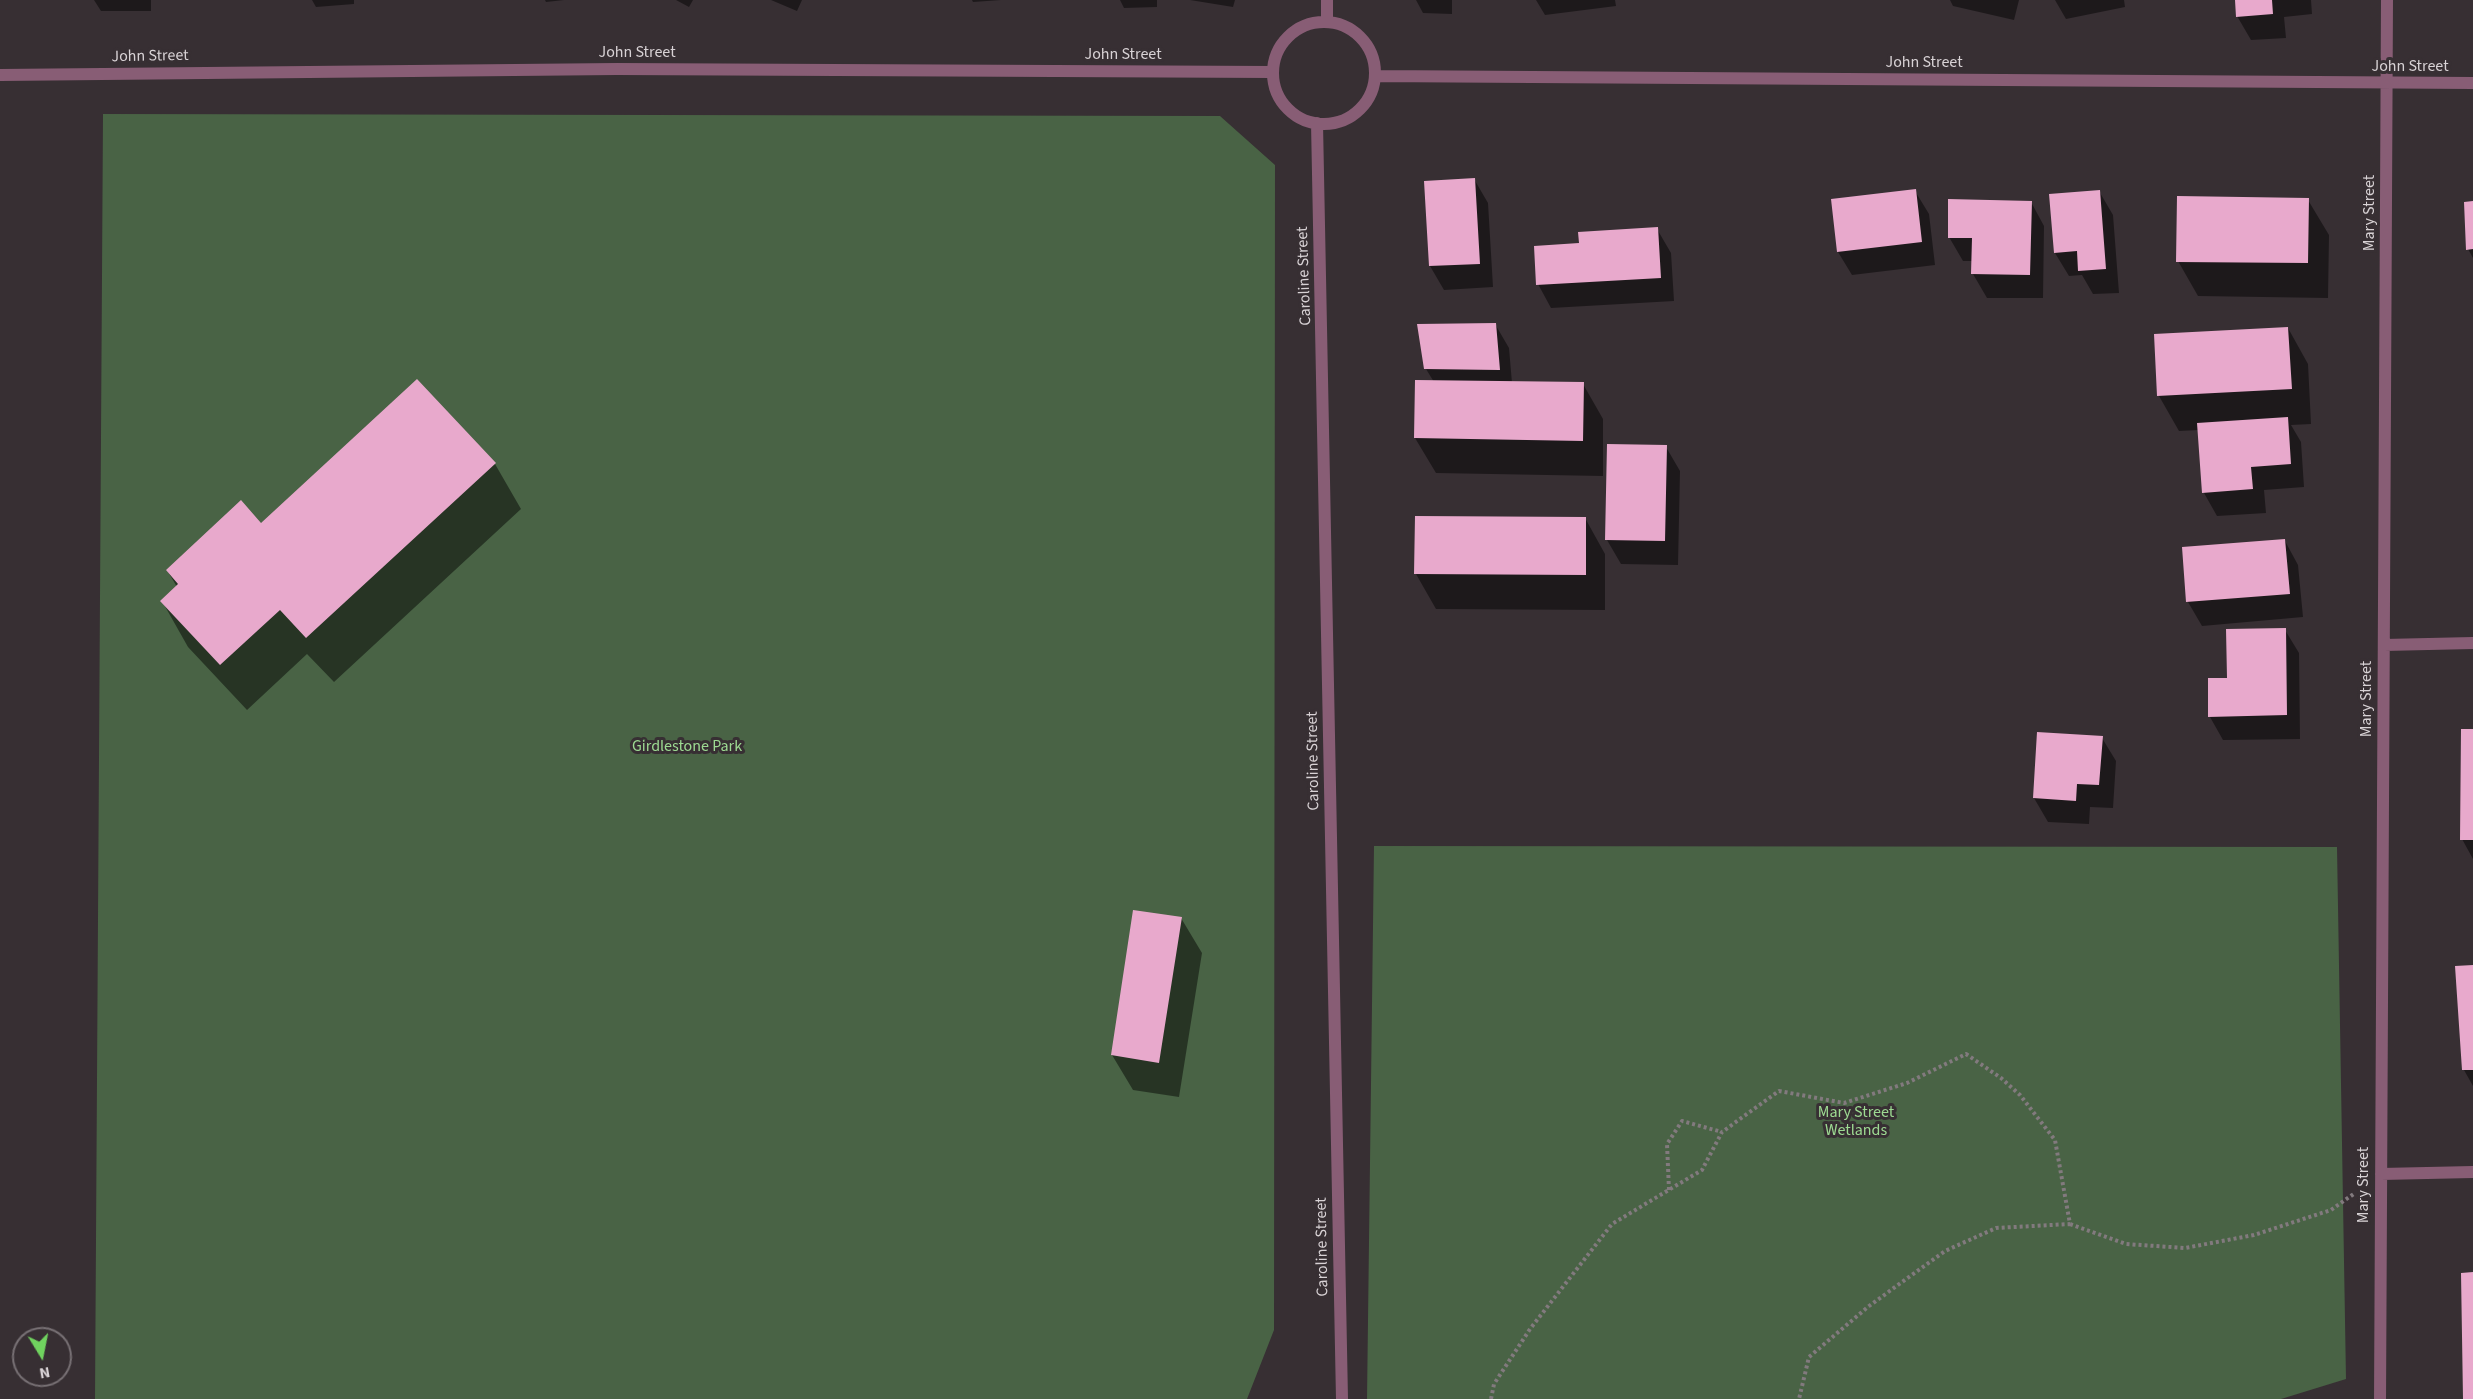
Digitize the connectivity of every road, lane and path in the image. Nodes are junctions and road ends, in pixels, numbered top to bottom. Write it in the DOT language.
graph roads {
  1 [pos="1327,0"];
  2 [pos="2387,0"];
  3 [pos="1327,21"];
  4 [pos="1273,72"];
  5 [pos="0,75"];
  6 [pos="1375,76"];
  7 [pos="2387,83"];
  8 [pos="2473,83"];
  9 [pos="1317,123"];
  10 [pos="2473,643"];
  11 [pos="2384,645"];
  12 [pos="1722,1132"];
  13 [pos="2473,1172"];
  14 [pos="2381,1174"];
  15 [pos="1669,1191"];
  16 [pos="2070,1224"];
  17 [pos="1342,1399"];
  18 [pos="1491,1399"];
  19 [pos="1799,1399"];
  20 [pos="2380,1399"];
  1 -- 3 [label="street"];
  2 -- 7 [label="street, Mary Street"];
  3 -- 4 [label="street"];
  3 -- 6 [label="street"];
  4 -- 5 [label="street, John Street"];
  4 -- 9 [label="street"];
  6 -- 7 [label="street, John Street"];
  6 -- 9 [label="street"];
  7 -- 8 [label="street, John Street"];
  7 -- 11 [label="street, Mary Street"];
  9 -- 17 [label="street, Caroline Street"];
  10 -- 11 [label="street"];
  11 -- 14 [label="street, Mary Street"];
  12 -- 15 [label="path"];
  12 -- 15 [label="path"];
  12 -- 16 [label="path"];
  13 -- 14 [label="street"];
  14 -- 16 [label="path"];
  14 -- 20 [label="street, Mary Street"];
  15 -- 18 [label="path"];
  16 -- 19 [label="path"];
}
